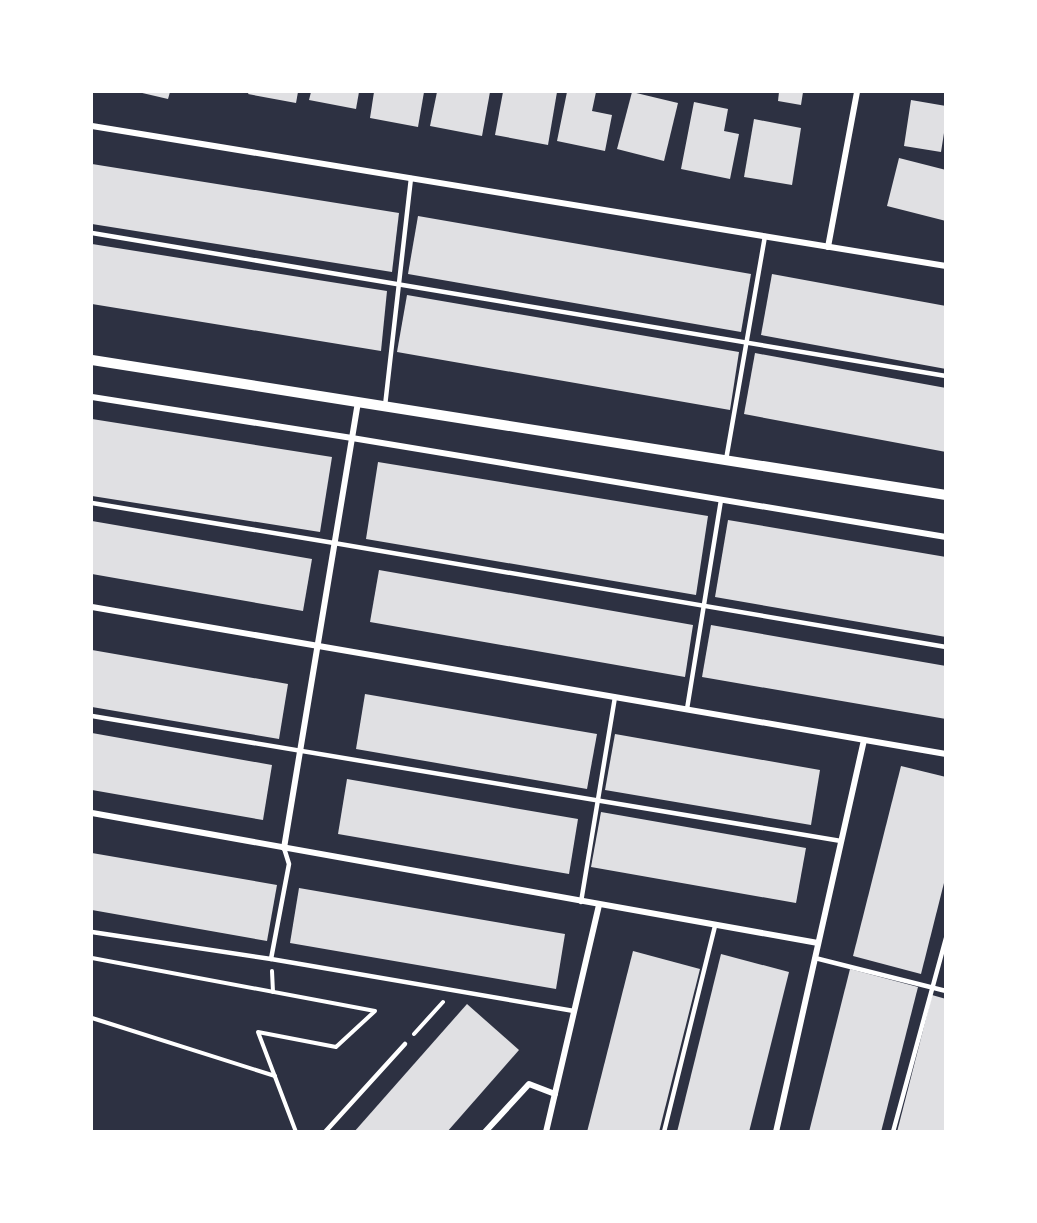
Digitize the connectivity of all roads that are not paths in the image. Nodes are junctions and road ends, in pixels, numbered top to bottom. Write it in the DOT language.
graph roads {
  1 [pos="857,92"];
  2 [pos="92,126"];
  3 [pos="411,178"];
  4 [pos="92,233"];
  5 [pos="765,236"];
  6 [pos="828,247"];
  7 [pos="945,266"];
  8 [pos="399,285"];
  9 [pos="747,343"];
  10 [pos="92,360"];
  11 [pos="945,376"];
  12 [pos="92,397"];
  13 [pos="358,402"];
  14 [pos="386,406"];
  15 [pos="352,438"];
  16 [pos="726,460"];
  17 [pos="945,495"];
  18 [pos="721,500"];
  19 [pos="92,503"];
  20 [pos="945,537"];
  21 [pos="334,543"];
  22 [pos="704,605"];
  23 [pos="92,607"];
  24 [pos="318,645"];
  25 [pos="945,647"];
  26 [pos="615,697"];
  27 [pos="687,709"];
  28 [pos="92,716"];
  29 [pos="864,740"];
  30 [pos="300,750"];
  31 [pos="945,753"];
  32 [pos="598,801"];
  33 [pos="92,813"];
  34 [pos="841,841"];
  35 [pos="284,848"];
  36 [pos="581,902"];
  37 [pos="599,905"];
  38 [pos="715,926"];
  39 [pos="92,932"];
  40 [pos="945,938"];
  41 [pos="818,943"];
  42 [pos="815,958"];
  43 [pos="271,959"];
  44 [pos="932,988"];
  45 [pos="945,991"];
  46 [pos="574,1011"];
  47 [pos="405,1044"];
  48 [pos="555,1094"];
  49 [pos="325,1131"];
  50 [pos="485,1131"];
  51 [pos="546,1131"];
  52 [pos="664,1131"];
  53 [pos="776,1131"];
  54 [pos="893,1131"];
  1 -- 6 [label="street"];
  2 -- 3 [label="street"];
  3 -- 5 [label="street"];
  3 -- 8 [label="lane"];
  4 -- 8 [label="lane"];
  5 -- 6 [label="street"];
  5 -- 9 [label="lane"];
  6 -- 7 [label="street"];
  8 -- 9 [label="lane"];
  8 -- 14 [label="lane"];
  9 -- 11 [label="lane"];
  9 -- 16 [label="lane"];
  10 -- 13 [label="street"];
  12 -- 15 [label="street"];
  13 -- 14 [label="street"];
  13 -- 15 [label="street"];
  14 -- 16 [label="street"];
  15 -- 18 [label="street"];
  15 -- 21 [label="street"];
  16 -- 17 [label="street"];
  18 -- 20 [label="street"];
  18 -- 22 [label="lane"];
  19 -- 21 [label="lane"];
  21 -- 22 [label="lane"];
  21 -- 24 [label="street"];
  22 -- 25 [label="lane"];
  22 -- 27 [label="lane"];
  23 -- 24 [label="street"];
  24 -- 26 [label="street"];
  24 -- 30 [label="street"];
  26 -- 27 [label="street"];
  26 -- 32 [label="lane"];
  27 -- 29 [label="street"];
  28 -- 30 [label="lane"];
  29 -- 31 [label="street"];
  29 -- 34 [label="street"];
  30 -- 32 [label="lane"];
  30 -- 35 [label="street"];
  32 -- 34 [label="lane"];
  32 -- 36 [label="lane"];
  33 -- 35 [label="street"];
  34 -- 41 [label="street"];
  35 -- 36 [label="street"];
  35 -- 43 [label="lane"];
  36 -- 37 [label="street"];
  37 -- 38 [label="street"];
  37 -- 46 [label="street"];
  38 -- 41 [label="street"];
  38 -- 52 [label="lane"];
  39 -- 43 [label="lane"];
  40 -- 44 [label="lane"];
  41 -- 42 [label="street"];
  42 -- 44 [label="lane"];
  42 -- 53 [label="street"];
  43 -- 46 [label="lane"];
  44 -- 45 [label="lane"];
  44 -- 54 [label="lane"];
  46 -- 48 [label="street"];
  47 -- 49 [label="lane"];
  48 -- 50 [label="street"];
  48 -- 51 [label="street"];
}
